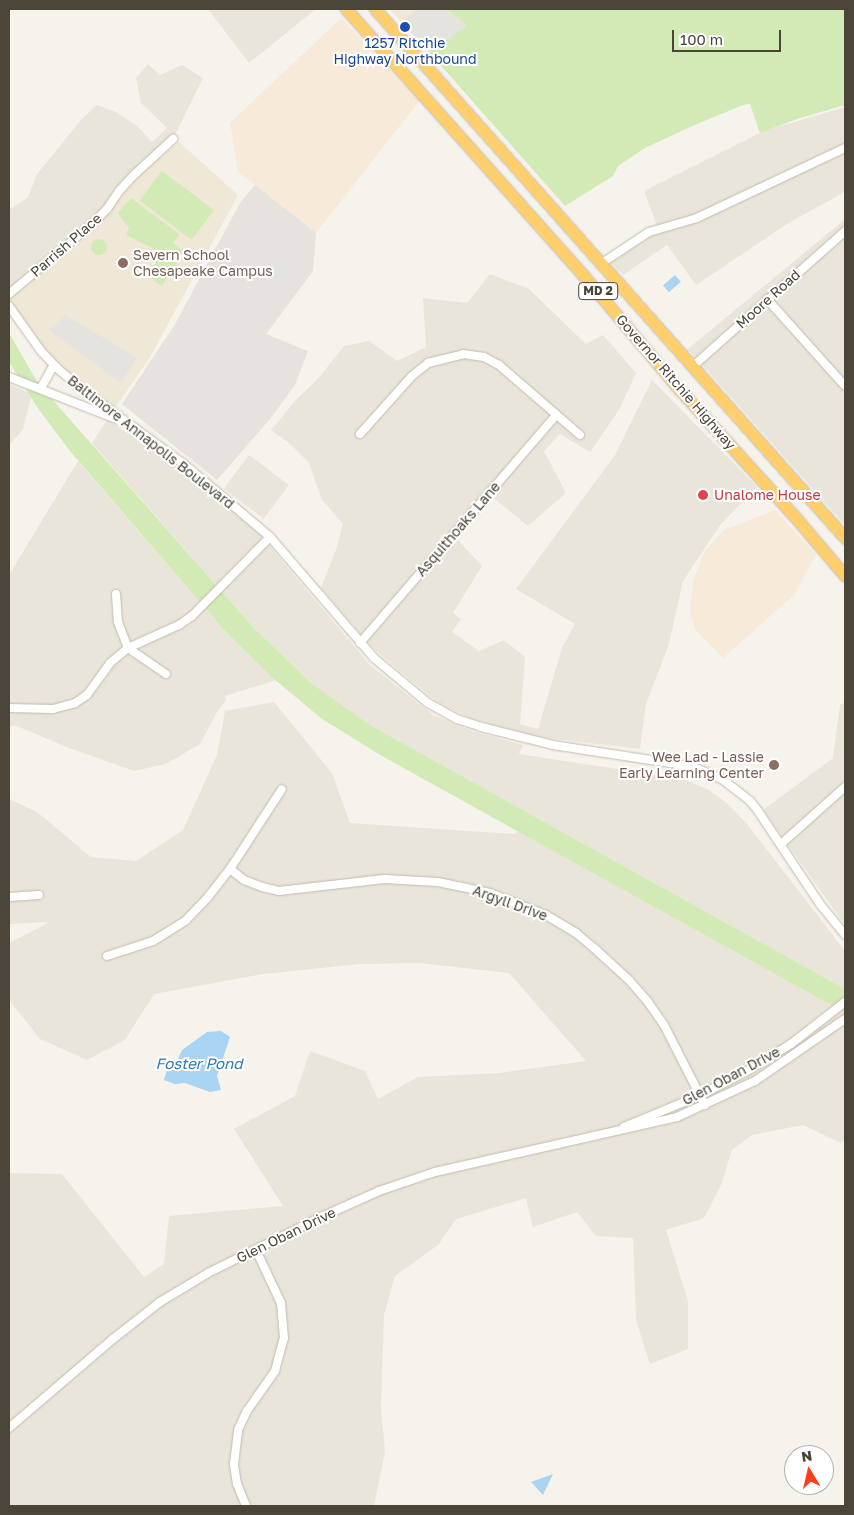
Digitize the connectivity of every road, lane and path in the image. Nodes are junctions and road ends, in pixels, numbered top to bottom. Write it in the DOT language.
graph roads {
  1 [pos="346,9"];
  2 [pos="375,9"];
  3 [pos="174,139"];
  4 [pos="845,148"];
  5 [pos="845,231"];
  6 [pos="602,263"];
  7 [pos="9,294"];
  8 [pos="767,299"];
  9 [pos="632,300"];
  10 [pos="9,306"];
  11 [pos="617,313"];
  12 [pos="54,365"];
  13 [pos="692,367"];
  14 [pos="9,377"];
  15 [pos="845,386"];
  16 [pos="41,388"];
  17 [pos="556,415"];
  18 [pos="130,424"];
  19 [pos="360,434"];
  20 [pos="580,435"];
  21 [pos="270,537"];
  22 [pos="845,538"];
  23 [pos="845,576"];
  24 [pos="116,594"];
  25 [pos="360,642"];
  26 [pos="128,648"];
  27 [pos="166,674"];
  28 [pos="9,708"];
  29 [pos="845,787"];
  30 [pos="282,789"];
  31 [pos="781,844"];
  32 [pos="230,869"];
  33 [pos="39,895"];
  34 [pos="9,897"];
  35 [pos="845,935"];
  36 [pos="107,956"];
  37 [pos="845,1002"];
  38 [pos="845,1019"];
  39 [pos="791,1044"];
  40 [pos="796,1054"];
  41 [pos="749,1070"];
  42 [pos="756,1080"];
  43 [pos="701,1095"];
  44 [pos="705,1105"];
  45 [pos="608,1133"];
  46 [pos="256,1250"];
  47 [pos="9,1428"];
  48 [pos="246,1506"];
  1 -- 11 [label="highway, Governor Ritchie Highway / MD 2"];
  2 -- 6 [label="highway, Governor Ritchie Highway / MD 2"];
  3 -- 7 [label="street, Parrish Place"];
  4 -- 6 [label="street"];
  5 -- 8 [label="street, Moore Road"];
  6 -- 9 [label="highway, Governor Ritchie Highway / MD 2"];
  8 -- 13 [label="street, Moore Road"];
  8 -- 15 [label="street"];
  9 -- 11 [label="highway"];
  9 -- 13 [label="highway, Governor Ritchie Highway / MD 2"];
  10 -- 12 [label="street, Baltimore Annapolis Boulevard"];
  11 -- 23 [label="highway, Governor Ritchie Highway / MD 2"];
  12 -- 16 [label="street"];
  12 -- 18 [label="street, Baltimore Annapolis Boulevard"];
  13 -- 22 [label="highway, Governor Ritchie Highway / MD 2"];
  14 -- 16 [label="street"];
  16 -- 18 [label="street"];
  17 -- 19 [label="street"];
  17 -- 20 [label="street"];
  17 -- 25 [label="street, Asquithoaks Lane"];
  18 -- 21 [label="street, Baltimore Annapolis Boulevard"];
  21 -- 25 [label="street, Baltimore Annapolis Boulevard"];
  21 -- 26 [label="street"];
  24 -- 26 [label="street"];
  25 -- 31 [label="street, Baltimore Annapolis Boulevard"];
  26 -- 27 [label="street"];
  26 -- 28 [label="street"];
  29 -- 31 [label="street"];
  30 -- 32 [label="street"];
  31 -- 35 [label="street, Baltimore Annapolis Boulevard"];
  32 -- 36 [label="street"];
  32 -- 43 [label="street, Argyll Drive"];
  33 -- 34 [label="street"];
  37 -- 39 [label="street, Glen Oban Drive"];
  38 -- 40 [label="street, Glen Oban Drive"];
  39 -- 40 [label="street"];
  39 -- 41 [label="street, Glen Oban Drive"];
  40 -- 42 [label="street, Glen Oban Drive"];
  41 -- 42 [label="street"];
  41 -- 43 [label="street, Glen Oban Drive"];
  42 -- 44 [label="street, Glen Oban Drive"];
  43 -- 44 [label="street, Argyll Drive"];
  43 -- 45 [label="street, Glen Oban Drive"];
  44 -- 45 [label="street, Glen Oban Drive"];
  45 -- 46 [label="street, Glen Oban Drive"];
  46 -- 47 [label="street, Glen Oban Drive"];
  46 -- 48 [label="street"];
}
